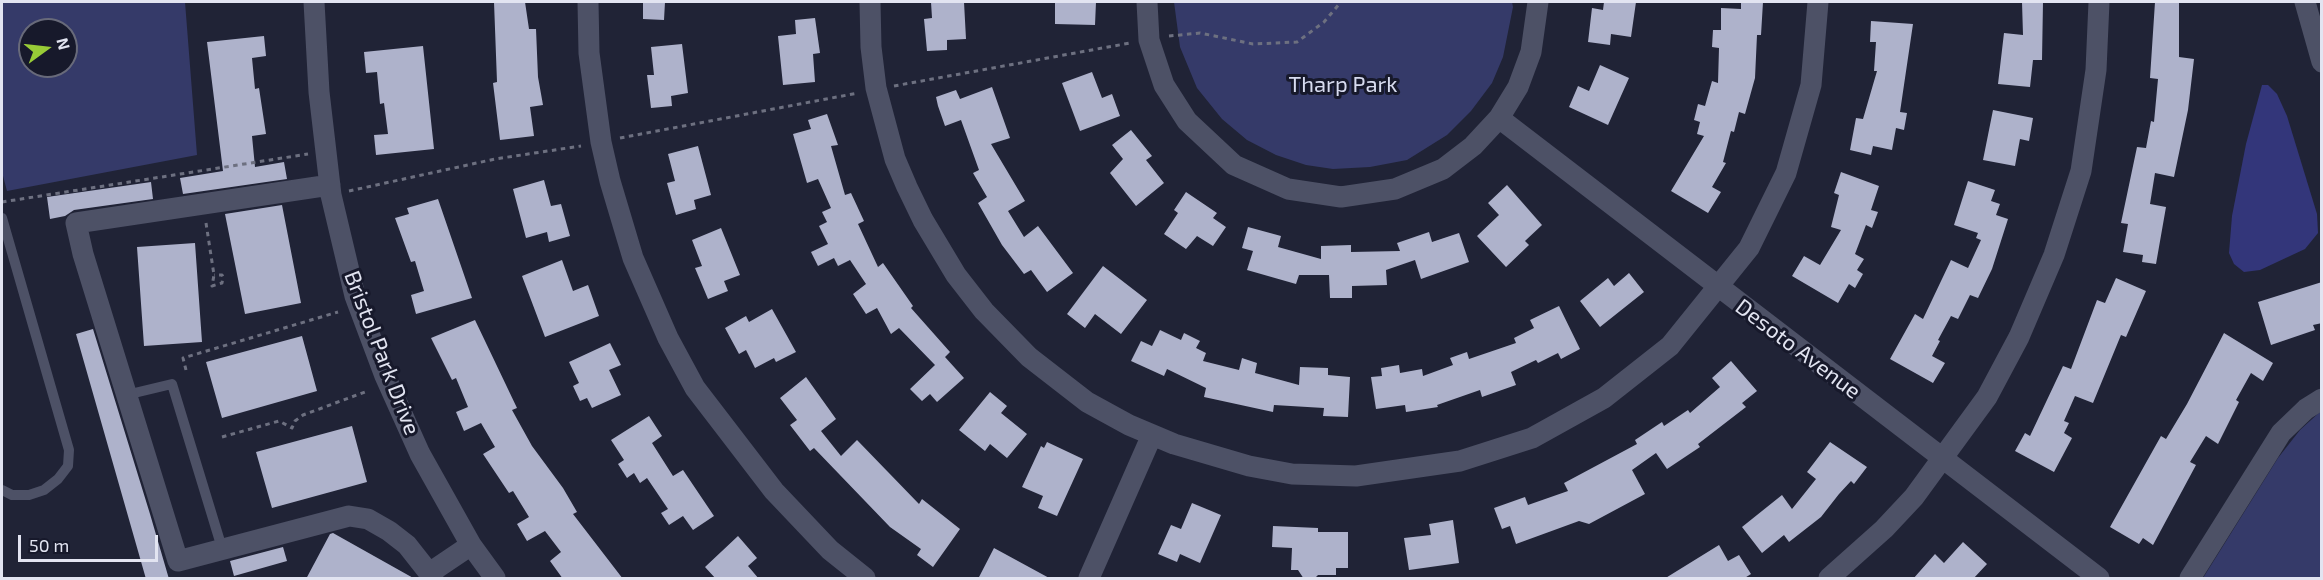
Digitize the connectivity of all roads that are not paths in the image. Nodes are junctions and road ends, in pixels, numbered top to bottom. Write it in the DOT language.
graph roads {
  1 [pos="314,2"];
  2 [pos="588,2"];
  3 [pos="870,2"];
  4 [pos="1147,2"];
  5 [pos="1538,2"];
  6 [pos="1818,2"];
  7 [pos="2099,2"];
  8 [pos="2305,2"];
  9 [pos="2322,62"];
  10 [pos="1499,118"];
  11 [pos="330,190"];
  12 [pos="2,218"];
  13 [pos="1719,288"];
  14 [pos="126,395"];
  15 [pos="2322,399"];
  16 [pos="1152,435"];
  17 [pos="1943,460"];
  18 [pos="2,490"];
  19 [pos="471,545"];
  20 [pos="222,548"];
  21 [pos="432,575"];
  22 [pos="495,579"];
  23 [pos="865,579"];
  24 [pos="1089,579"];
  25 [pos="1829,579"];
  26 [pos="2098,579"];
  27 [pos="2190,579"];
  1 -- 11 [label="street, Bristol Park Drive"];
  2 -- 23 [label="street"];
  3 -- 16 [label="street"];
  4 -- 10 [label="street"];
  5 -- 10 [label="street"];
  6 -- 13 [label="street"];
  7 -- 17 [label="street"];
  8 -- 9 [label="street"];
  10 -- 13 [label="street, Desoto Avenue"];
  11 -- 14 [label="street"];
  11 -- 19 [label="street, Bristol Park Drive"];
  12 -- 18 [label="lane"];
  13 -- 16 [label="street"];
  13 -- 17 [label="street, Desoto Avenue"];
  14 -- 20 [label="lane"];
  14 -- 20 [label="street"];
  15 -- 27 [label="street"];
  16 -- 24 [label="street"];
  17 -- 25 [label="street"];
  17 -- 26 [label="street, Desoto Avenue"];
  19 -- 21 [label="street"];
  19 -- 22 [label="street, Bristol Park Drive"];
  20 -- 21 [label="street"];
}
